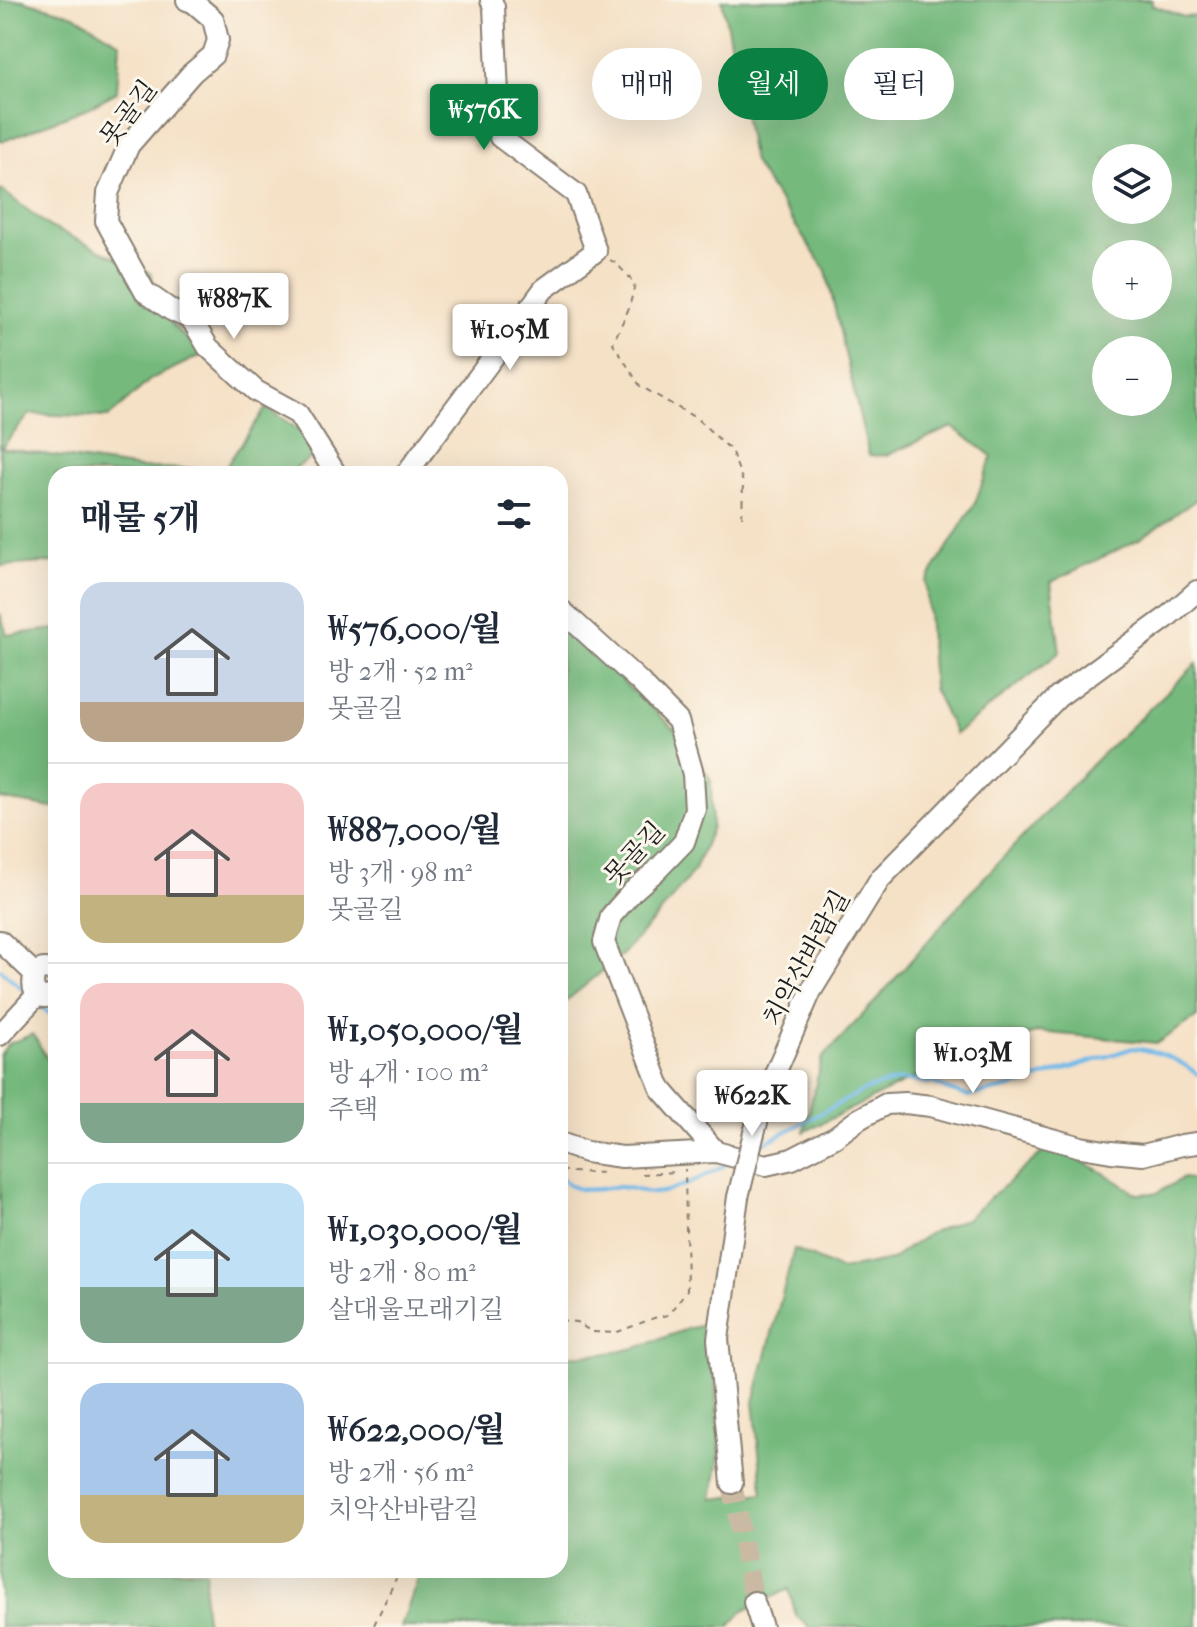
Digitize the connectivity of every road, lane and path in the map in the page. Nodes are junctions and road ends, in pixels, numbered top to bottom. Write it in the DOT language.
graph roads {
  1 [pos="187,0"];
  2 [pos="491,0"];
  3 [pos="596,251"];
  4 [pos="331,466"];
  5 [pos="412,466"];
  6 [pos="742,522"];
  7 [pos="1197,591"];
  8 [pos="568,616"];
  9 [pos="0,941"];
  10 [pos="44,985"];
  11 [pos="0,1035"];
  12 [pos="1197,1143"];
  13 [pos="568,1146"];
  14 [pos="721,1153"];
  15 [pos="685,1167"];
  16 [pos="568,1321"];
  17 [pos="732,1483"];
  18 [pos="396,1578"];
  19 [pos="754,1602"];
  20 [pos="374,1625"];
  21 [pos="762,1627"];
  1 -- 4 [label="street, 못골길"];
  2 -- 3 [label="street"];
  3 -- 5 [label="street"];
  3 -- 6 [label="path"];
  7 -- 17 [label="street, 치악산바람길, bridge"];
  8 -- 14 [label="street, 못골길"];
  9 -- 10 [label="street"];
  10 -- 11 [label="street"];
  12 -- 14 [label="street"];
  13 -- 14 [label="street"];
  15 -- 16 [label="path"];
  18 -- 20 [label="path"];
  19 -- 21 [label="street"];
}
